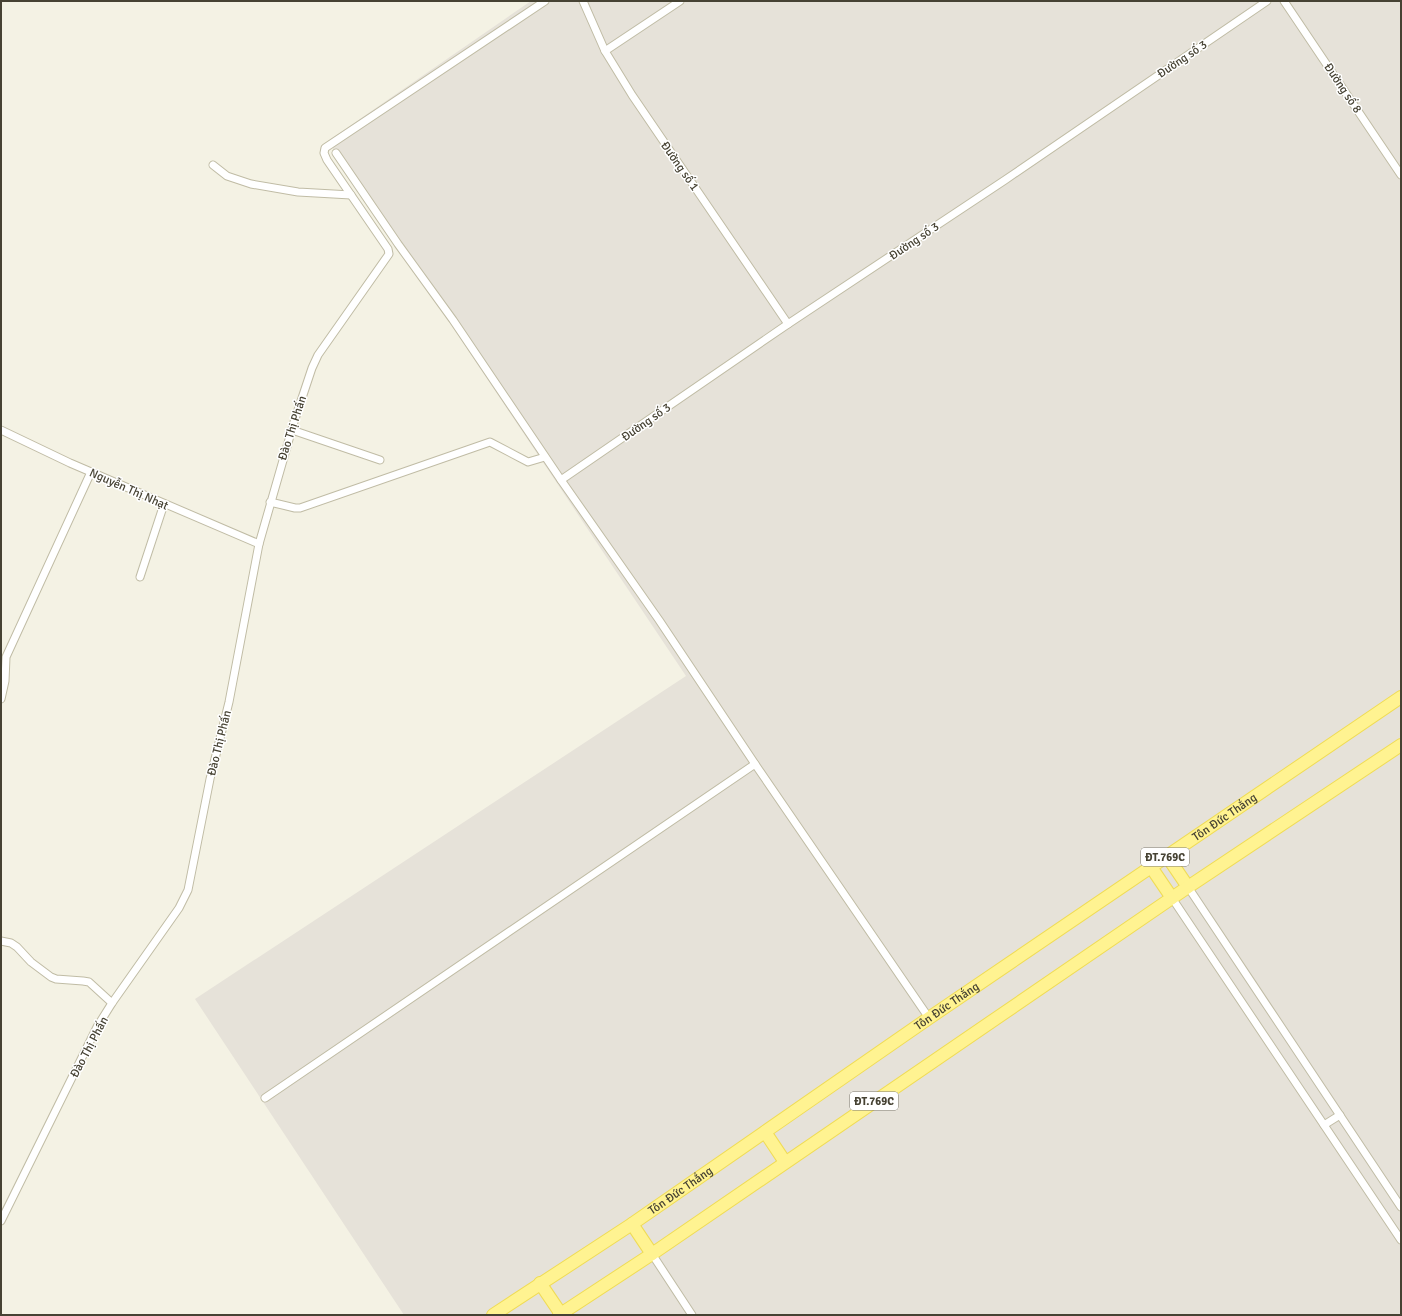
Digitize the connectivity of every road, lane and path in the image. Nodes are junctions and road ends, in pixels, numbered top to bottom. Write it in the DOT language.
graph roads {
  1 [pos="545,1"];
  2 [pos="583,1"];
  3 [pos="680,1"];
  4 [pos="1267,1"];
  5 [pos="1284,1"];
  6 [pos="605,51"];
  7 [pos="336,153"];
  8 [pos="213,165"];
  9 [pos="1401,175"];
  10 [pos="351,195"];
  11 [pos="788,324"];
  12 [pos="1,430"];
  13 [pos="292,430"];
  14 [pos="545,457"];
  15 [pos="380,460"];
  16 [pos="91,472"];
  17 [pos="561,480"];
  18 [pos="270,502"];
  19 [pos="164,504"];
  20 [pos="259,544"];
  21 [pos="140,577"];
  22 [pos="4,656"];
  23 [pos="1401,697"];
  24 [pos="1,699"];
  25 [pos="1401,745"];
  26 [pos="756,764"];
  27 [pos="1167,856"];
  28 [pos="1151,867"];
  29 [pos="1188,887"];
  30 [pos="1172,898"];
  31 [pos="1,941"];
  32 [pos="112,1003"];
  33 [pos="929,1018"];
  34 [pos="265,1098"];
  35 [pos="1340,1116"];
  36 [pos="1324,1125"];
  37 [pos="764,1132"];
  38 [pos="785,1162"];
  39 [pos="1401,1207"];
  40 [pos="1,1221"];
  41 [pos="632,1224"];
  42 [pos="1401,1240"];
  43 [pos="652,1254"];
  44 [pos="540,1284"];
  45 [pos="493,1315"];
  46 [pos="560,1315"];
  47 [pos="692,1315"];
  1 -- 10 [label="street"];
  2 -- 6 [label="street, Đường số 1"];
  3 -- 6 [label="street"];
  4 -- 11 [label="street, Đường số 3"];
  5 -- 9 [label="street, Đường số 8"];
  6 -- 11 [label="street, Đường số 1"];
  7 -- 14 [label="street"];
  8 -- 10 [label="street"];
  10 -- 13 [label="street, Đào Thị Phấn"];
  11 -- 17 [label="street, Đường số 3"];
  12 -- 16 [label="street, Nguyễn Thị Nhạt"];
  13 -- 15 [label="street"];
  13 -- 18 [label="street, Đào Thị Phấn"];
  14 -- 17 [label="street"];
  14 -- 18 [label="street"];
  16 -- 19 [label="street, Nguyễn Thị Nhạt"];
  16 -- 22 [label="street"];
  17 -- 26 [label="street"];
  18 -- 20 [label="street, Đào Thị Phấn"];
  19 -- 20 [label="street, Nguyễn Thị Nhạt"];
  19 -- 21 [label="street"];
  20 -- 32 [label="street, Đào Thị Phấn"];
  22 -- 24 [label="street"];
  23 -- 27 [label="main road, Tôn Đức Thắng / ĐT.769C"];
  25 -- 29 [label="main road, ĐT.769C"];
  26 -- 33 [label="street"];
  26 -- 34 [label="street"];
  27 -- 28 [label="main road, Tôn Đức Thắng / ĐT.769C"];
  27 -- 29 [label="main road"];
  28 -- 30 [label="main road"];
  28 -- 33 [label="main road, Tôn Đức Thắng / ĐT.769C"];
  29 -- 30 [label="main road, ĐT.769C"];
  29 -- 35 [label="street"];
  30 -- 36 [label="street"];
  30 -- 38 [label="main road, ĐT.769C"];
  31 -- 32 [label="street"];
  32 -- 40 [label="street, Đào Thị Phấn"];
  33 -- 37 [label="main road, Tôn Đức Thắng / ĐT.769C"];
  35 -- 36 [label="street"];
  35 -- 39 [label="street"];
  36 -- 42 [label="street"];
  37 -- 38 [label="main road"];
  37 -- 41 [label="main road, Tôn Đức Thắng / ĐT.769C"];
  38 -- 43 [label="main road, ĐT.769C"];
  41 -- 43 [label="main road"];
  41 -- 44 [label="main road, Tôn Đức Thắng / ĐT.769C"];
  43 -- 46 [label="main road, ĐT.769C"];
  43 -- 47 [label="street"];
  44 -- 45 [label="main road, Tôn Đức Thắng / ĐT.769C"];
  44 -- 46 [label="main road"];
}
